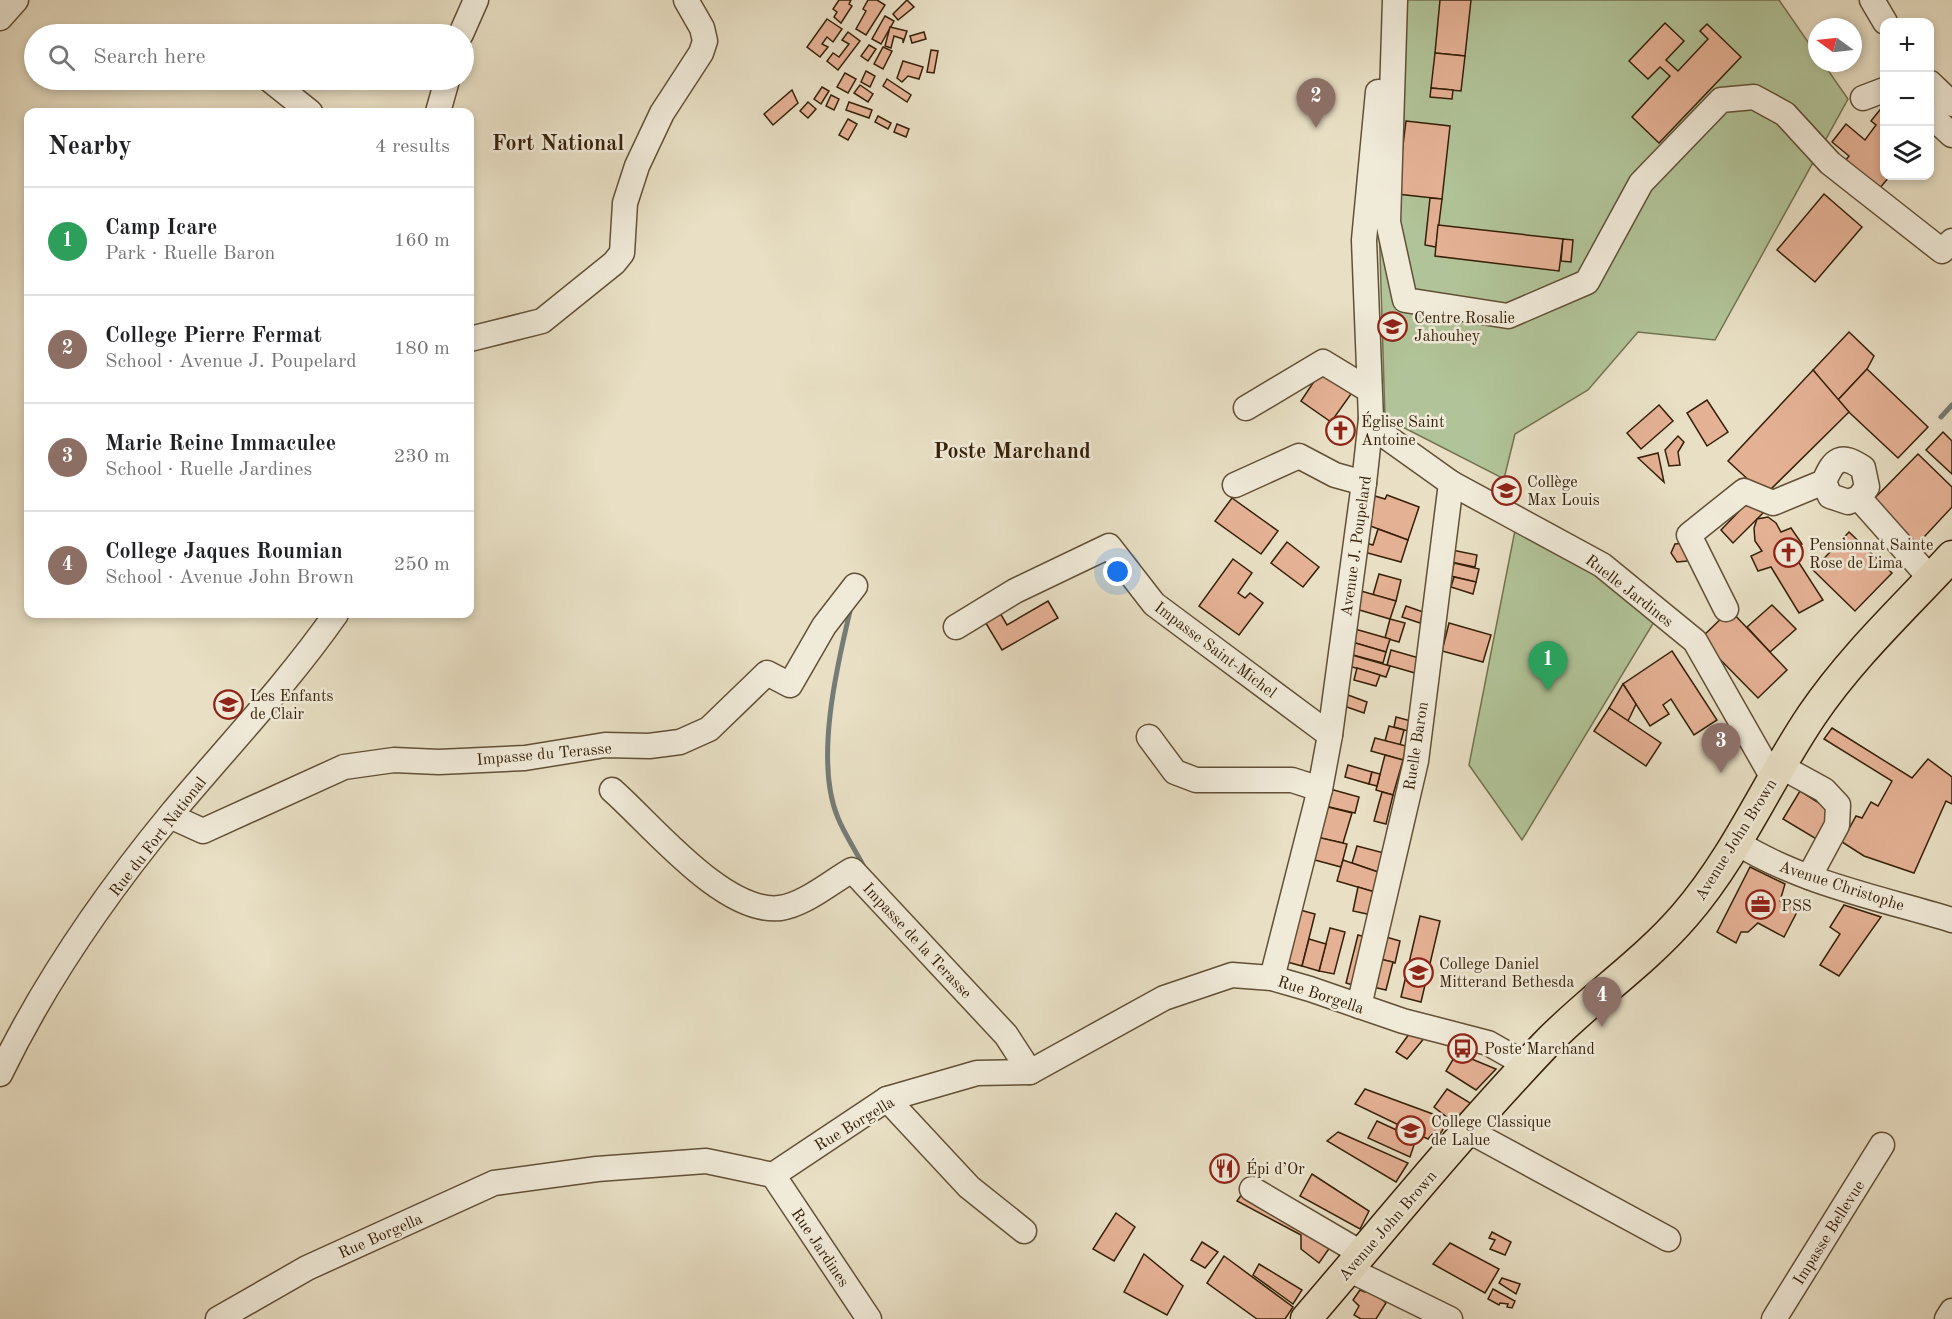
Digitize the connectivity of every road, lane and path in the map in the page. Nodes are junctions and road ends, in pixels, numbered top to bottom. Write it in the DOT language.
graph roads {
  1 [pos="16,0"];
  2 [pos="476,0"];
  3 [pos="686,0"];
  4 [pos="1389,0"];
  5 [pos="1395,0"];
  6 [pos="1872,0"];
  7 [pos="0,18"];
  8 [pos="1883,18"];
  9 [pos="465,24"];
  10 [pos="1934,88"];
  11 [pos="282,90"];
  12 [pos="444,90"];
  13 [pos="1952,104"];
  14 [pos="305,108"];
  15 [pos="439,108"];
  16 [pos="1934,119"];
  17 [pos="1952,135"];
  18 [pos="1952,241"];
  19 [pos="474,338"];
  20 [pos="1368,390"];
  21 [pos="1246,408"];
  22 [pos="1371,419"];
  23 [pos="1824,482"];
  24 [pos="1364,483"];
  25 [pos="1452,483"];
  26 [pos="1235,485"];
  27 [pos="1859,498"];
  28 [pos="1952,556"];
  29 [pos="1931,579"];
  30 [pos="855,586"];
  31 [pos="1726,609"];
  32 [pos="333,618"];
  33 [pos="956,627"];
  34 [pos="1330,735"];
  35 [pos="1149,737"];
  36 [pos="1777,772"];
  37 [pos="1320,789"];
  38 [pos="612,790"];
  39 [pos="170,816"];
  40 [pos="1736,842"];
  41 [pos="1809,877"];
  42 [pos="1952,920"];
  43 [pos="1272,978"];
  44 [pos="1359,1006"];
  45 [pos="1527,1065"];
  46 [pos="1030,1072"];
  47 [pos="0,1074"];
  48 [pos="887,1099"];
  49 [pos="1469,1131"];
  50 [pos="1882,1145"];
  51 [pos="773,1175"];
  52 [pos="1252,1189"];
  53 [pos="1023,1231"];
  54 [pos="1668,1239"];
  55 [pos="1354,1261"];
  56 [pos="1952,1311"];
  57 [pos="1311,1316"];
  58 [pos="218,1319"];
  59 [pos="869,1319"];
  60 [pos="1450,1319"];
  61 [pos="1774,1319"];
  62 [pos="1947,1319"];
  1 -- 7 [label="street"];
  2 -- 9 [label="street"];
  3 -- 19 [label="street"];
  4 -- 20 [label="street, Avenue J. Poupelard"];
  5 -- 18 [label="street"];
  6 -- 8 [label="street"];
  10 -- 13 [label="street"];
  11 -- 14 [label="street"];
  12 -- 15 [label="street"];
  16 -- 17 [label="street"];
  20 -- 21 [label="street"];
  20 -- 22 [label="street, Avenue J. Poupelard"];
  22 -- 24 [label="street, Avenue J. Poupelard"];
  22 -- 25 [label="street, Ruelle Jardines"];
  23 -- 27 [label="street"];
  23 -- 27 [label="street"];
  23 -- 31 [label="street"];
  24 -- 26 [label="street"];
  24 -- 34 [label="street, Avenue J. Poupelard"];
  25 -- 36 [label="street, Ruelle Jardines"];
  25 -- 44 [label="street, Ruelle Baron"];
  27 -- 29 [label="street"];
  28 -- 29 [label="main road, Avenue John Brown"];
  29 -- 36 [label="main road, Avenue John Brown"];
  30 -- 39 [label="street, Impasse du Terasse"];
  32 -- 39 [label="street, Rue du Fort National"];
  33 -- 34 [label="street, Impasse Saint-Michel"];
  34 -- 37 [label="street, Avenue J. Poupelard"];
  35 -- 37 [label="street"];
  36 -- 40 [label="main road, Avenue John Brown"];
  36 -- 41 [label="street"];
  37 -- 43 [label="street, Avenue J. Poupelard"];
  38 -- 46 [label="street, Impasse de la Terasse"];
  39 -- 47 [label="street, Rue du Fort National"];
  40 -- 41 [label="street, Avenue Christophe"];
  40 -- 45 [label="main road, Avenue John Brown"];
  41 -- 42 [label="street, Avenue Christophe"];
  43 -- 44 [label="street, Rue Borgella"];
  43 -- 46 [label="street, Rue Borgella"];
  44 -- 45 [label="street, Rue Borgella"];
  45 -- 49 [label="main road, Avenue John Brown"];
  46 -- 48 [label="street, Rue Borgella"];
  48 -- 51 [label="street, Rue Borgella"];
  48 -- 53 [label="street"];
  49 -- 54 [label="street"];
  49 -- 55 [label="main road, Avenue John Brown"];
  50 -- 61 [label="street, Impasse Bellevue"];
  51 -- 58 [label="street, Rue Borgella"];
  51 -- 59 [label="street, Rue Jardines"];
  52 -- 55 [label="street"];
  55 -- 57 [label="main road, Avenue John Brown"];
  55 -- 60 [label="street"];
  56 -- 62 [label="street"];
}
